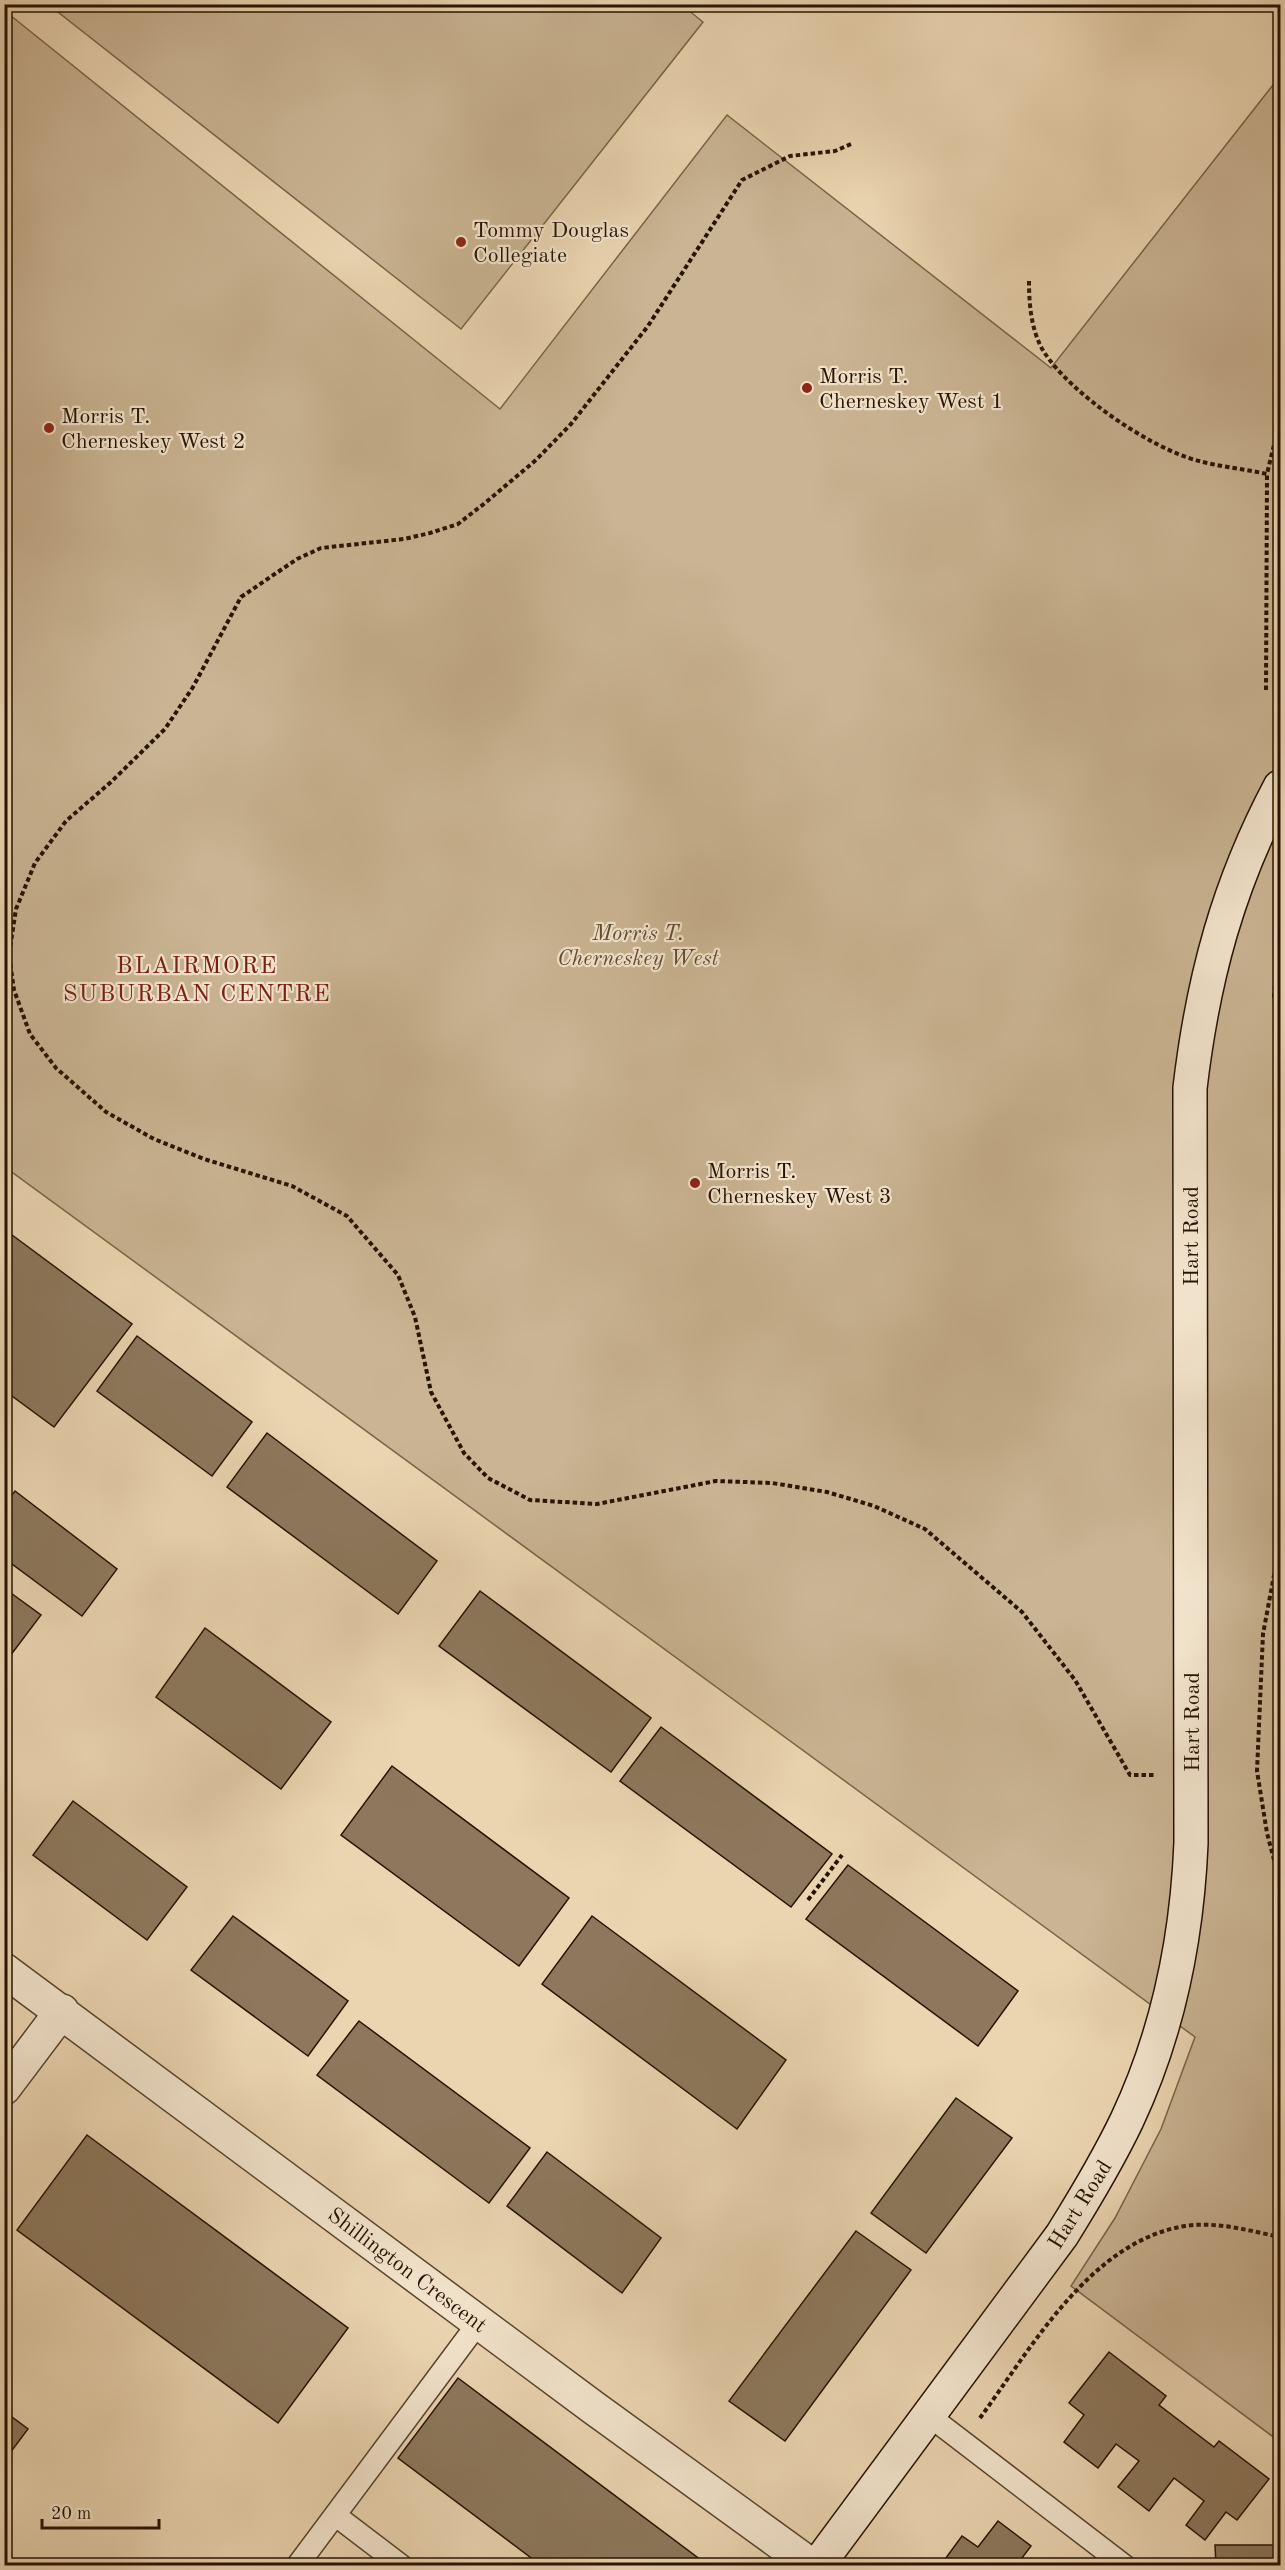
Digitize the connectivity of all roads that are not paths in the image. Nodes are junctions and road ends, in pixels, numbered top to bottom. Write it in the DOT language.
graph roads {
  1 [pos="1281,787"];
  2 [pos="4,1970"];
  3 [pos="62,2011"];
  4 [pos="4,2088"];
  5 [pos="479,2322"];
  6 [pos="928,2415"];
  7 [pos="335,2515"];
  8 [pos="297,2565"];
  9 [pos="402,2565"];
  10 [pos="814,2565"];
  11 [pos="1125,2565"];
  1 -- 6 [label="street, Hart Road"];
  2 -- 3 [label="street, Shillington Crescent"];
  3 -- 4 [label="street"];
  3 -- 5 [label="street, Shillington Crescent"];
  5 -- 7 [label="lane"];
  5 -- 10 [label="street, Shillington Crescent"];
  6 -- 10 [label="street, Hart Road"];
  6 -- 11 [label="lane"];
  7 -- 8 [label="lane"];
  7 -- 9 [label="lane"];
}
